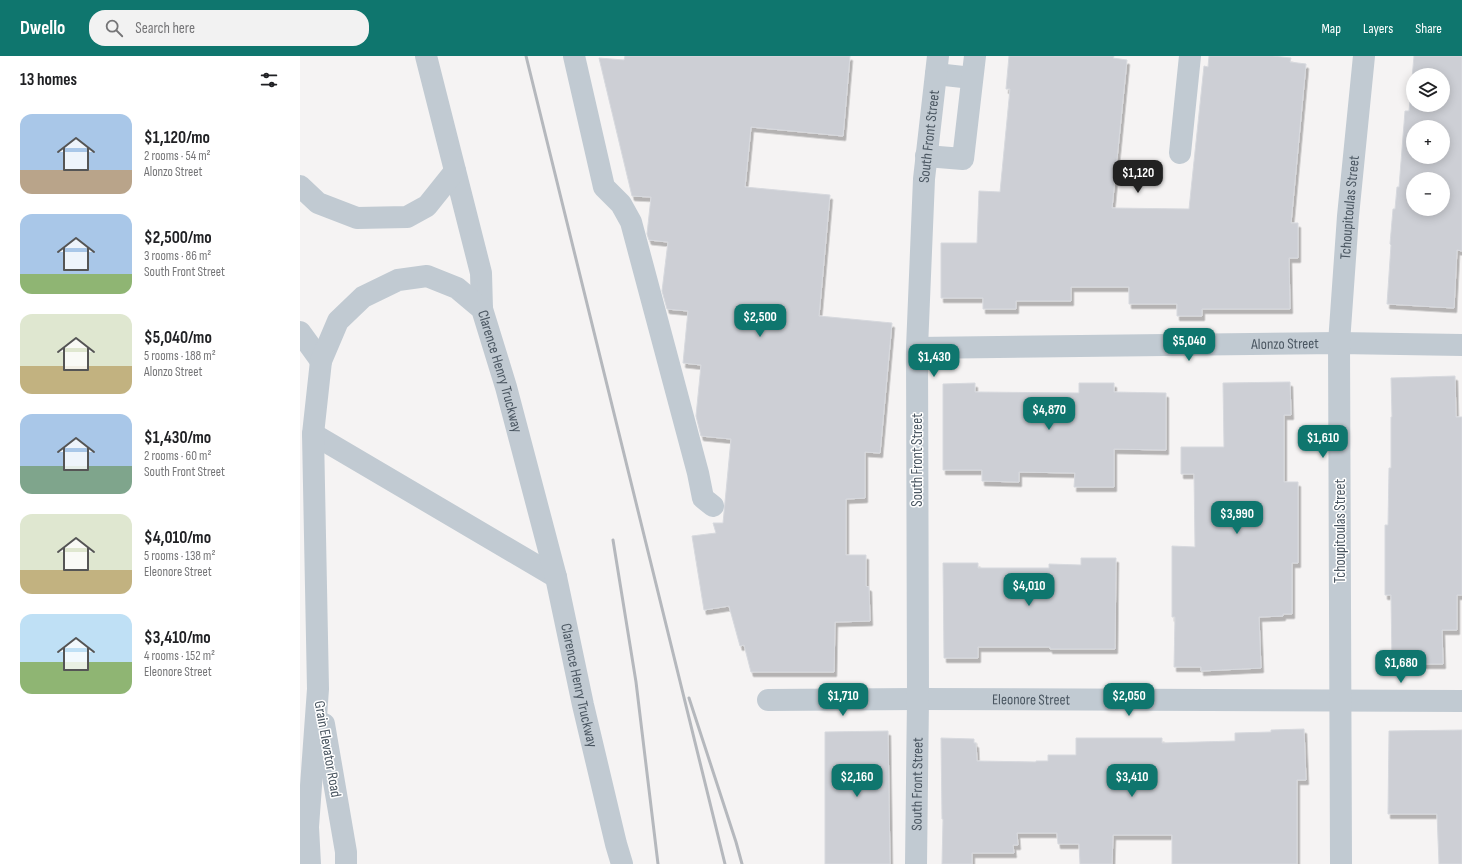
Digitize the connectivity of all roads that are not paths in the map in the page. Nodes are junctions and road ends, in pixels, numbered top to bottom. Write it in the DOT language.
graph roads {
  1 [pos="426,56"];
  2 [pos="574,56"];
  3 [pos="975,56"];
  4 [pos="1190,56"];
  5 [pos="1364,56"];
  6 [pos="937,65"];
  7 [pos="972,78"];
  8 [pos="1180,153"];
  9 [pos="926,156"];
  10 [pos="455,171"];
  11 [pos="300,186"];
  12 [pos="482,309"];
  13 [pos="300,332"];
  14 [pos="1339,343"];
  15 [pos="1462,345"];
  16 [pos="917,348"];
  17 [pos="321,361"];
  18 [pos="313,434"];
  19 [pos="713,506"];
  20 [pos="556,577"];
  21 [pos="318,689"];
  22 [pos="918,699"];
  23 [pos="768,700"];
  24 [pos="1340,701"];
  25 [pos="1462,701"];
  26 [pos="310,864"];
  27 [pos="346,864"];
  28 [pos="622,864"];
  29 [pos="916,864"];
  30 [pos="1341,864"];
  1 -- 10 [label="street"];
  2 -- 19 [label="street"];
  3 -- 7 [label="street"];
  4 -- 8 [label="street"];
  5 -- 14 [label="street, Tchoupitoulas Street"];
  6 -- 7 [label="street"];
  6 -- 9 [label="street, South Front Street"];
  7 -- 9 [label="street"];
  9 -- 16 [label="street, South Front Street"];
  10 -- 11 [label="street"];
  10 -- 12 [label="street"];
  12 -- 17 [label="street, Clarence Henry Truckway"];
  12 -- 20 [label="street, Clarence Henry Truckway"];
  13 -- 17 [label="street"];
  14 -- 15 [label="street, Alonzo Street"];
  14 -- 16 [label="street, Alonzo Street"];
  14 -- 24 [label="street, Tchoupitoulas Street"];
  16 -- 22 [label="street, South Front Street"];
  17 -- 18 [label="street, Clarence Henry Truckway"];
  18 -- 20 [label="street"];
  18 -- 21 [label="street, Clarence Henry Truckway"];
  20 -- 28 [label="street, Clarence Henry Truckway"];
  21 -- 26 [label="street, Grain Elevator Road"];
  21 -- 27 [label="street, Grain Elevator Road"];
  22 -- 23 [label="street, Eleonore Street"];
  22 -- 24 [label="street, Eleonore Street"];
  22 -- 29 [label="street, South Front Street"];
  24 -- 25 [label="street, Eleonore Street"];
  24 -- 30 [label="street, Tchoupitoulas Street"];
}
